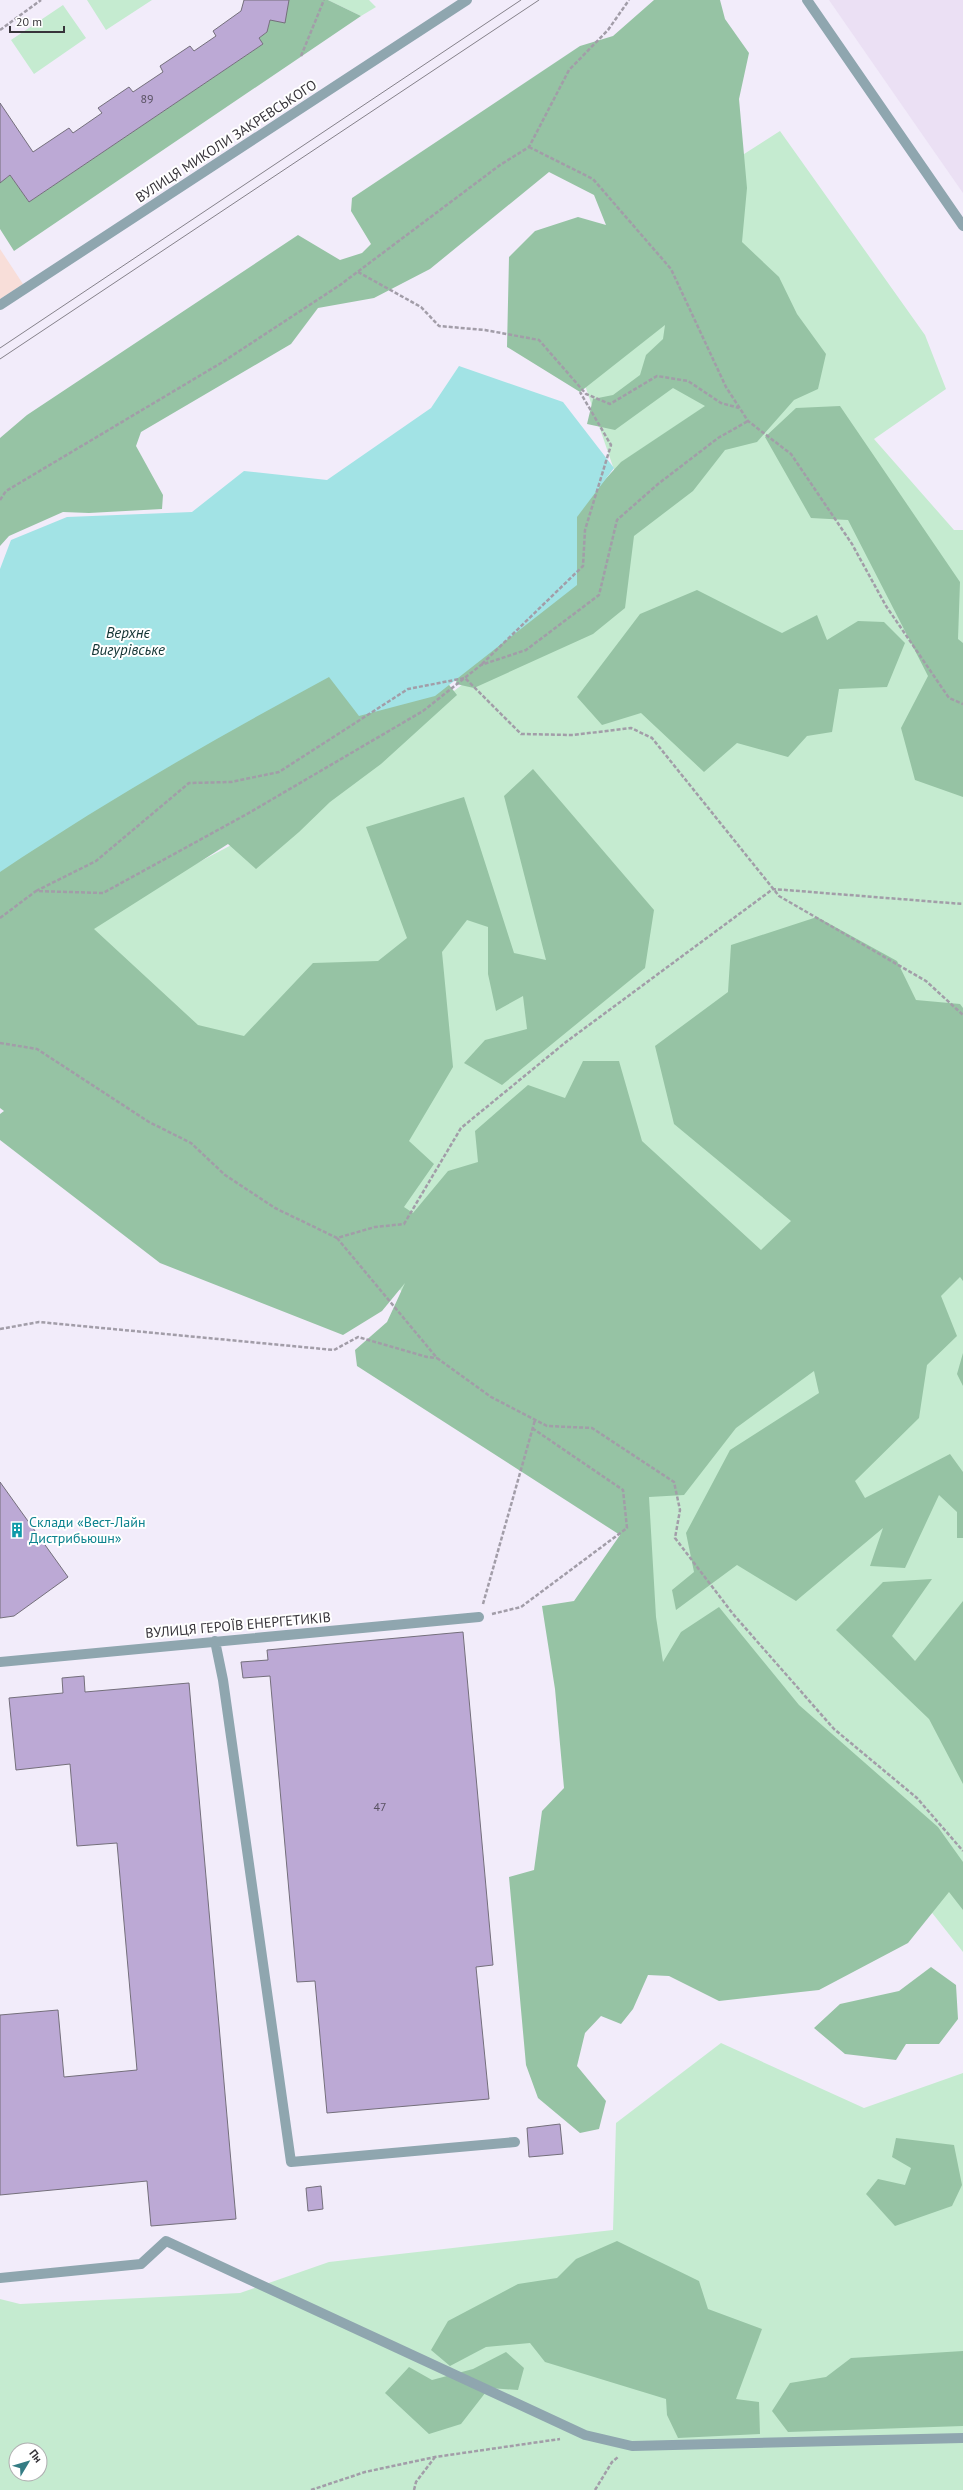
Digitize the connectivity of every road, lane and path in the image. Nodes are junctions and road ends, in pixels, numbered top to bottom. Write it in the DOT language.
graph roads {
  1 [pos="41,0"];
  2 [pos="324,0"];
  3 [pos="467,0"];
  4 [pos="629,0"];
  5 [pos="807,0"];
  6 [pos="0,30"];
  7 [pos="301,56"];
  8 [pos="529,147"];
  9 [pos="963,226"];
  10 [pos="358,272"];
  11 [pos="0,305"];
  12 [pos="580,392"];
  13 [pos="739,408"];
  14 [pos="748,421"];
  15 [pos="0,500"];
  16 [pos="481,665"];
  17 [pos="466,678"];
  18 [pos="963,704"];
  19 [pos="773,888"];
  20 [pos="36,891"];
  21 [pos="963,904"];
  22 [pos="0,918"];
  23 [pos="963,1015"];
  24 [pos="0,1043"];
  25 [pos="337,1238"];
  26 [pos="0,1329"];
  27 [pos="437,1358"];
  28 [pos="535,1420"];
  29 [pos="532,1428"];
  30 [pos="479,1617"];
  31 [pos="215,1641"];
  32 [pos="0,1662"];
  33 [pos="963,1851"];
  34 [pos="515,2142"];
  35 [pos="0,2278"];
  36 [pos="585,2434"];
  37 [pos="963,2438"];
  38 [pos="632,2446"];
  39 [pos="435,2457"];
  40 [pos="311,2490"];
  41 [pos="414,2490"];
  42 [pos="595,2490"];
  1 -- 6 [label="path"];
  2 -- 7 [label="path"];
  3 -- 11 [label="street, ВУЛИЦЯ МИКОЛИ ЗАКРЕВСЬКОГО"];
  4 -- 8 [label="path"];
  5 -- 9 [label="street"];
  8 -- 10 [label="path"];
  8 -- 13 [label="path"];
  10 -- 13 [label="path"];
  10 -- 15 [label="path"];
  12 -- 16 [label="path"];
  13 -- 14 [label="path"];
  14 -- 16 [label="path"];
  14 -- 18 [label="path"];
  16 -- 17 [label="path"];
  17 -- 19 [label="path"];
  17 -- 20 [label="path"];
  17 -- 20 [label="path"];
  19 -- 21 [label="path"];
  19 -- 23 [label="path"];
  19 -- 25 [label="path"];
  20 -- 22 [label="path"];
  24 -- 25 [label="path"];
  25 -- 27 [label="path"];
  26 -- 27 [label="path"];
  27 -- 28 [label="path"];
  28 -- 29 [label="path"];
  28 -- 33 [label="path"];
  29 -- 30 [label="path"];
  29 -- 30 [label="path"];
  30 -- 31 [label="street, ВУЛИЦЯ ГЕРОЇВ ЕНЕРГЕТИКІВ"];
  31 -- 32 [label="street, ВУЛИЦЯ ГЕРОЇВ ЕНЕРГЕТИКІВ"];
  31 -- 34 [label="street"];
  35 -- 36 [label="street"];
  36 -- 38 [label="street"];
  36 -- 39 [label="path"];
  37 -- 38 [label="street"];
  38 -- 42 [label="path"];
  39 -- 40 [label="path"];
  39 -- 41 [label="path"];
}
